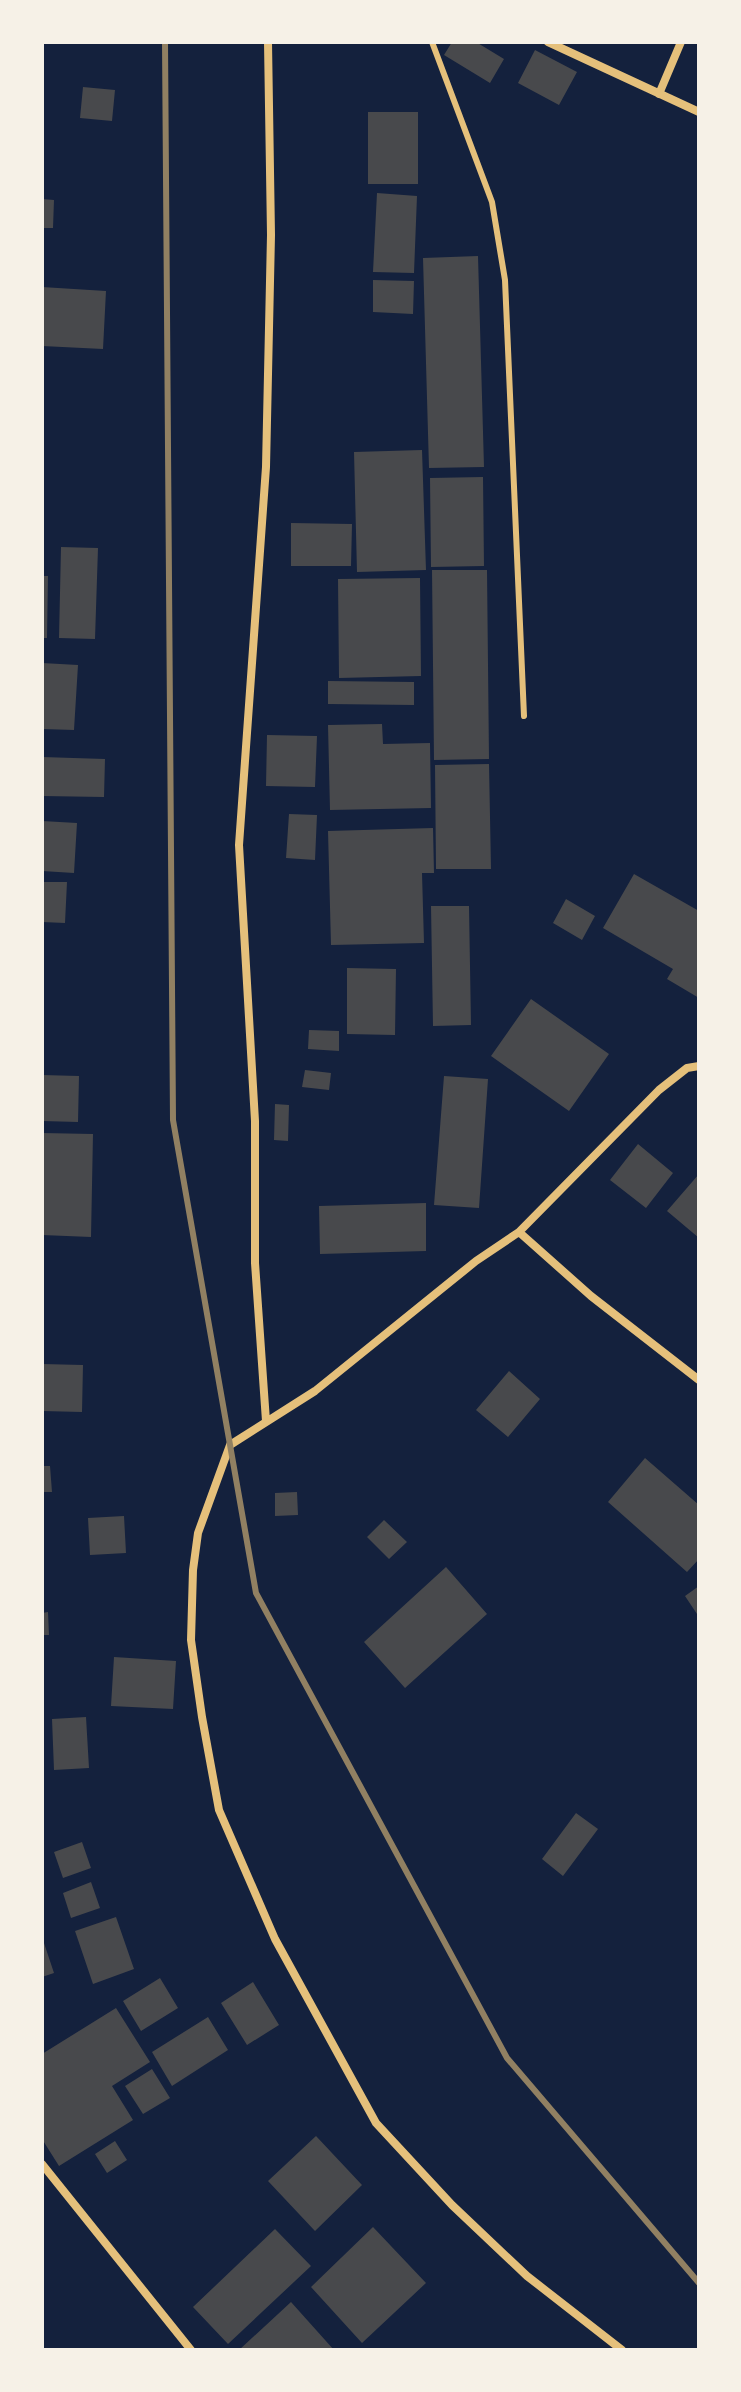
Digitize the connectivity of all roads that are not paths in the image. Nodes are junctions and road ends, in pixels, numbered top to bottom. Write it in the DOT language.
graph roads {
  1 [pos="268,42"];
  2 [pos="432,42"];
  3 [pos="548,42"];
  4 [pos="681,42"];
  5 [pos="659,94"];
  6 [pos="699,112"];
  7 [pos="524,716"];
  8 [pos="699,1066"];
  9 [pos="519,1232"];
  10 [pos="699,1380"];
  11 [pos="266,1421"];
  12 [pos="42,2164"];
  13 [pos="191,2350"];
  14 [pos="622,2350"];
  1 -- 11 [label="street"];
  2 -- 7 [label="lane"];
  3 -- 5 [label="street"];
  4 -- 5 [label="street"];
  5 -- 6 [label="street"];
  8 -- 9 [label="street"];
  9 -- 10 [label="street"];
  9 -- 11 [label="street"];
  11 -- 14 [label="street"];
  12 -- 13 [label="street"];
}
